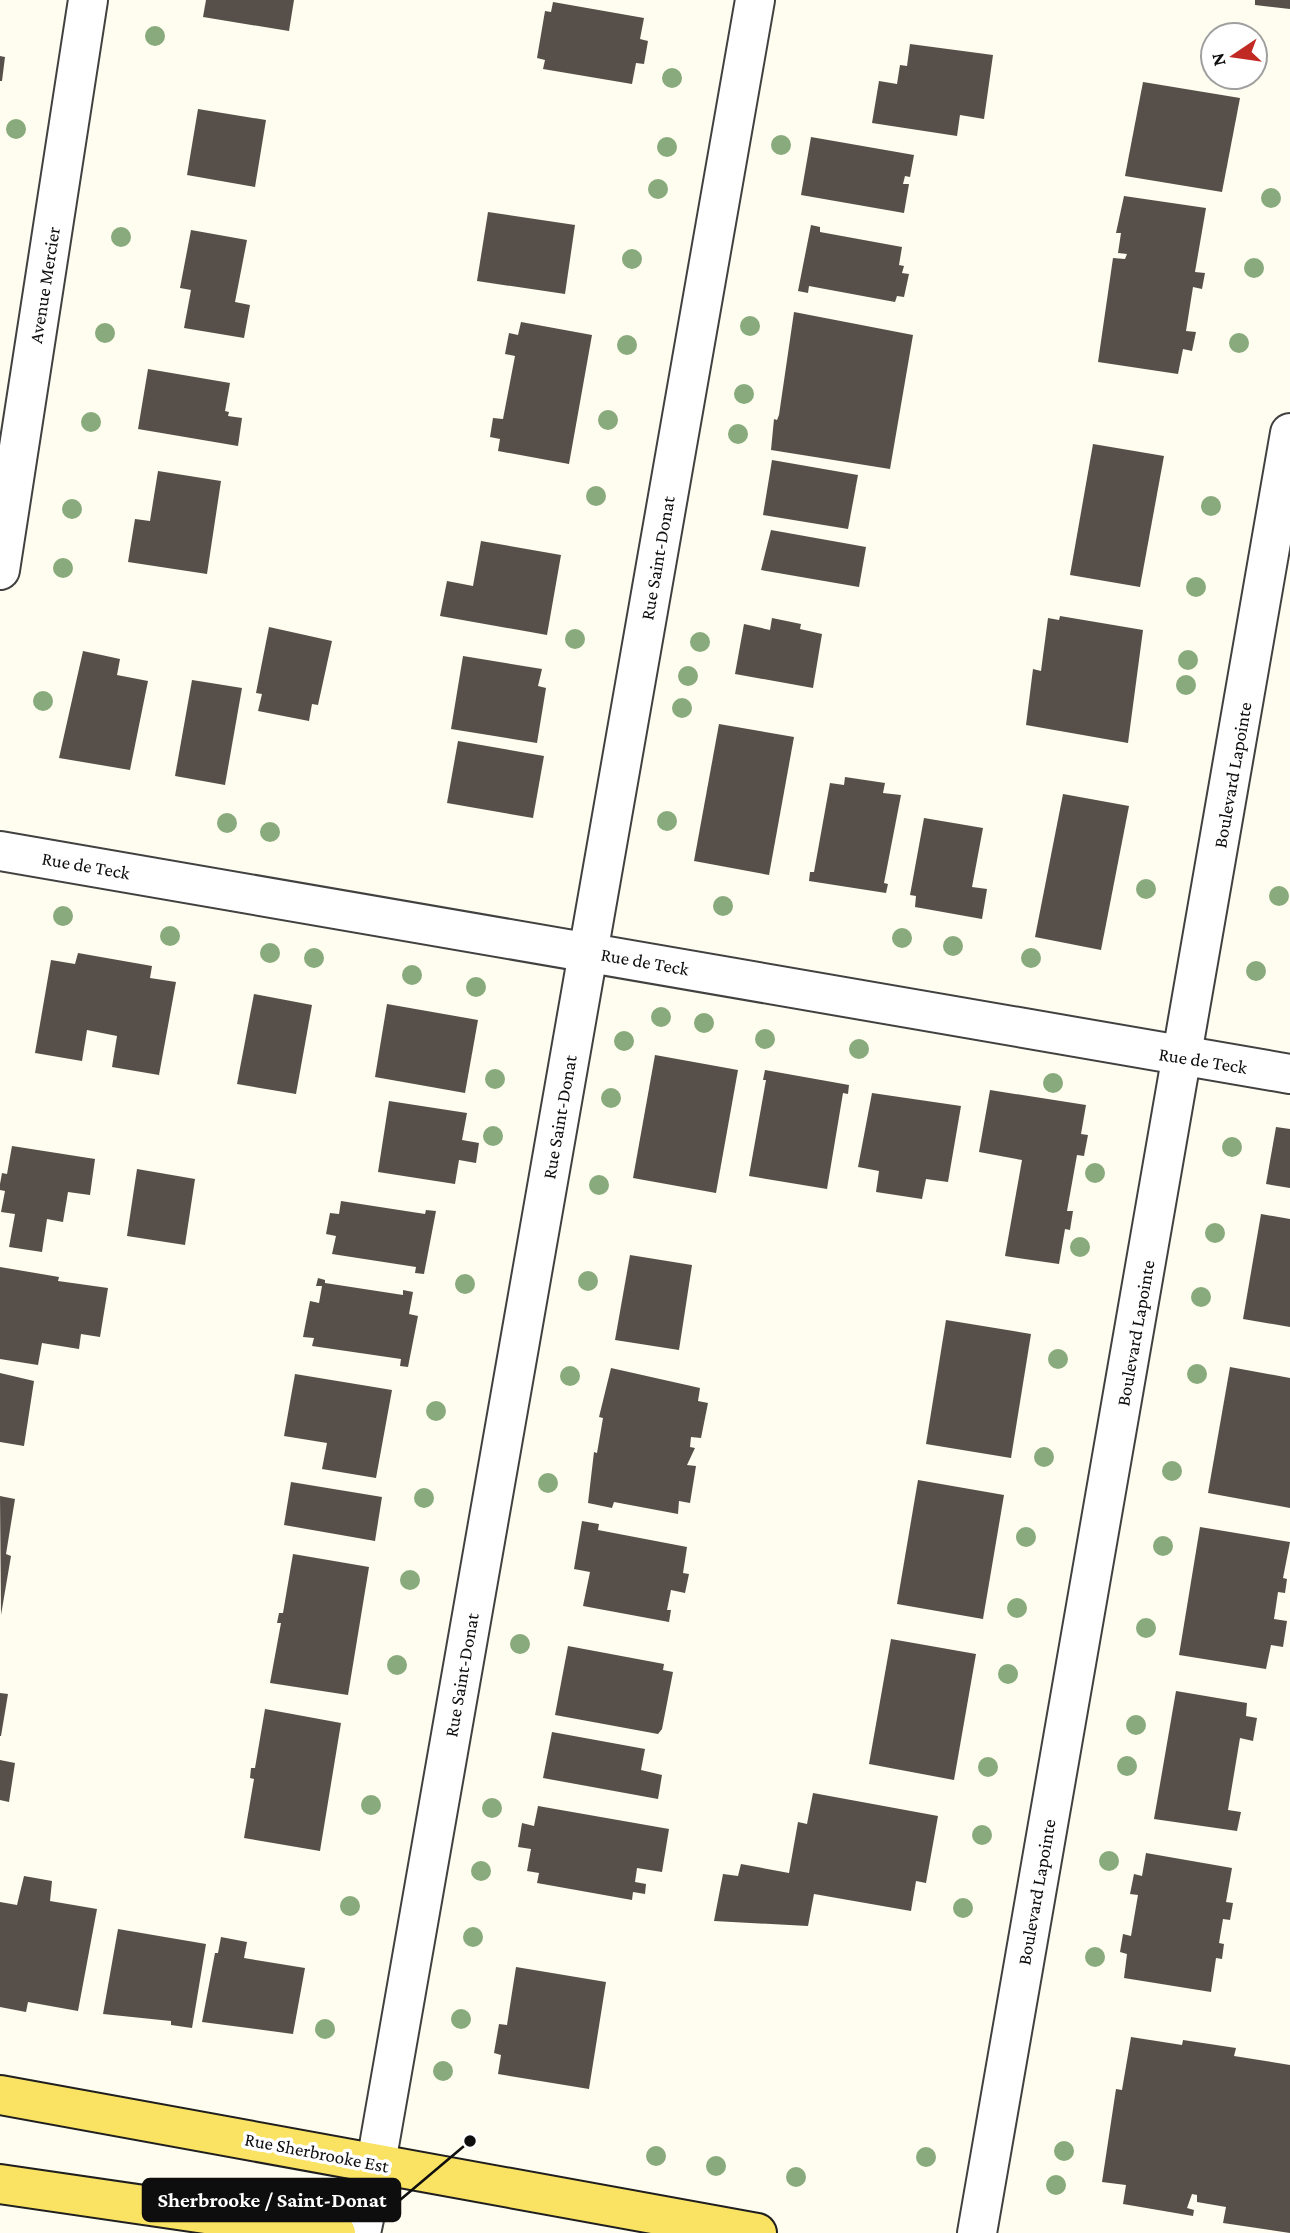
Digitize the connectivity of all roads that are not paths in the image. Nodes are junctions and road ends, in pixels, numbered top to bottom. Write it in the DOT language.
graph roads {
  1 [pos="88,0"];
  2 [pos="755,0"];
  3 [pos="1290,433"];
  4 [pos="0,570"];
  5 [pos="0,850"];
  6 [pos="588,951"];
  7 [pos="1183,1058"];
  8 [pos="1290,1074"];
  9 [pos="0,2095"];
  10 [pos="376,2164"];
  11 [pos="0,2184"];
  12 [pos="337,2233"];
  13 [pos="361,2233"];
  14 [pos="757,2233"];
  15 [pos="976,2233"];
  1 -- 4 [label="street, Avenue Mercier"];
  2 -- 6 [label="street, Rue Saint-Donat"];
  3 -- 7 [label="street, Boulevard Lapointe"];
  5 -- 6 [label="street, Rue de Teck"];
  6 -- 7 [label="street, Rue de Teck"];
  6 -- 10 [label="street, Rue Saint-Donat"];
  7 -- 8 [label="street, Rue de Teck"];
  7 -- 15 [label="street, Boulevard Lapointe"];
  9 -- 10 [label="main road, Rue Sherbrooke Est"];
  10 -- 13 [label="street, Rue Saint-Donat"];
  10 -- 14 [label="main road, Rue Sherbrooke Est"];
  11 -- 12 [label="main road"];
}
